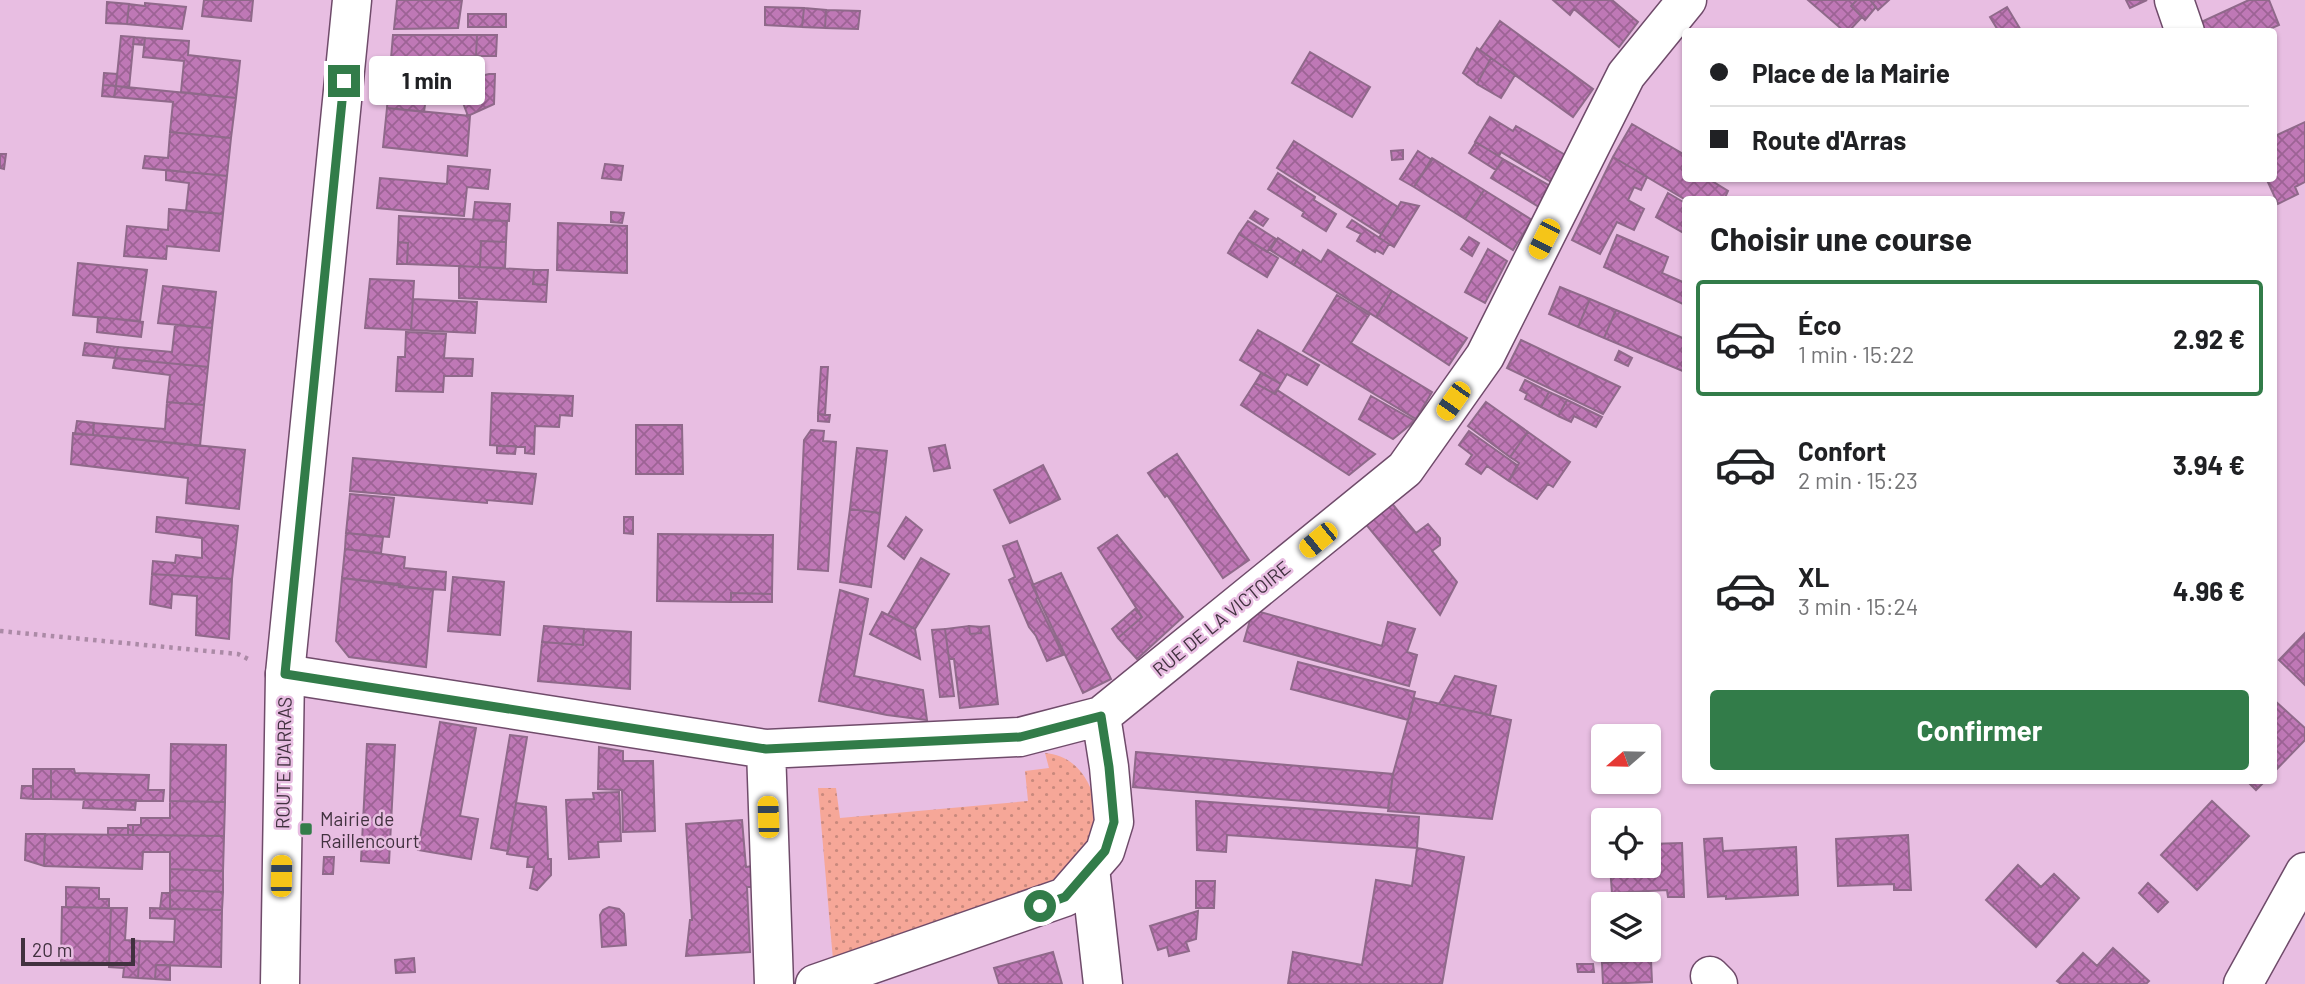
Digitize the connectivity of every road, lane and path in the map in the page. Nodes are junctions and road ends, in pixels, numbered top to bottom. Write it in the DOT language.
graph roads {
  1 [pos="352,0"];
  2 [pos="1687,0"];
  3 [pos="2174,0"];
  4 [pos="2184,28"];
  5 [pos="0,631"];
  6 [pos="285,674"];
  7 [pos="1101,716"];
  8 [pos="766,749"];
  9 [pos="1090,868"];
  10 [pos="2305,872"];
  11 [pos="279,984"];
  12 [pos="774,984"];
  13 [pos="816,984"];
  14 [pos="1103,984"];
  15 [pos="2243,984"];
  1 -- 6 [label="street, ROUTE D'ARRAS"];
  2 -- 7 [label="street, RUE DE LA VICTOIRE"];
  3 -- 4 [label="street"];
  5 -- 6 [label="path"];
  6 -- 8 [label="street"];
  6 -- 11 [label="street, ROUTE D'ARRAS"];
  7 -- 8 [label="street"];
  7 -- 9 [label="street"];
  8 -- 12 [label="street"];
  9 -- 13 [label="street"];
  9 -- 14 [label="street"];
  10 -- 15 [label="street"];
}
